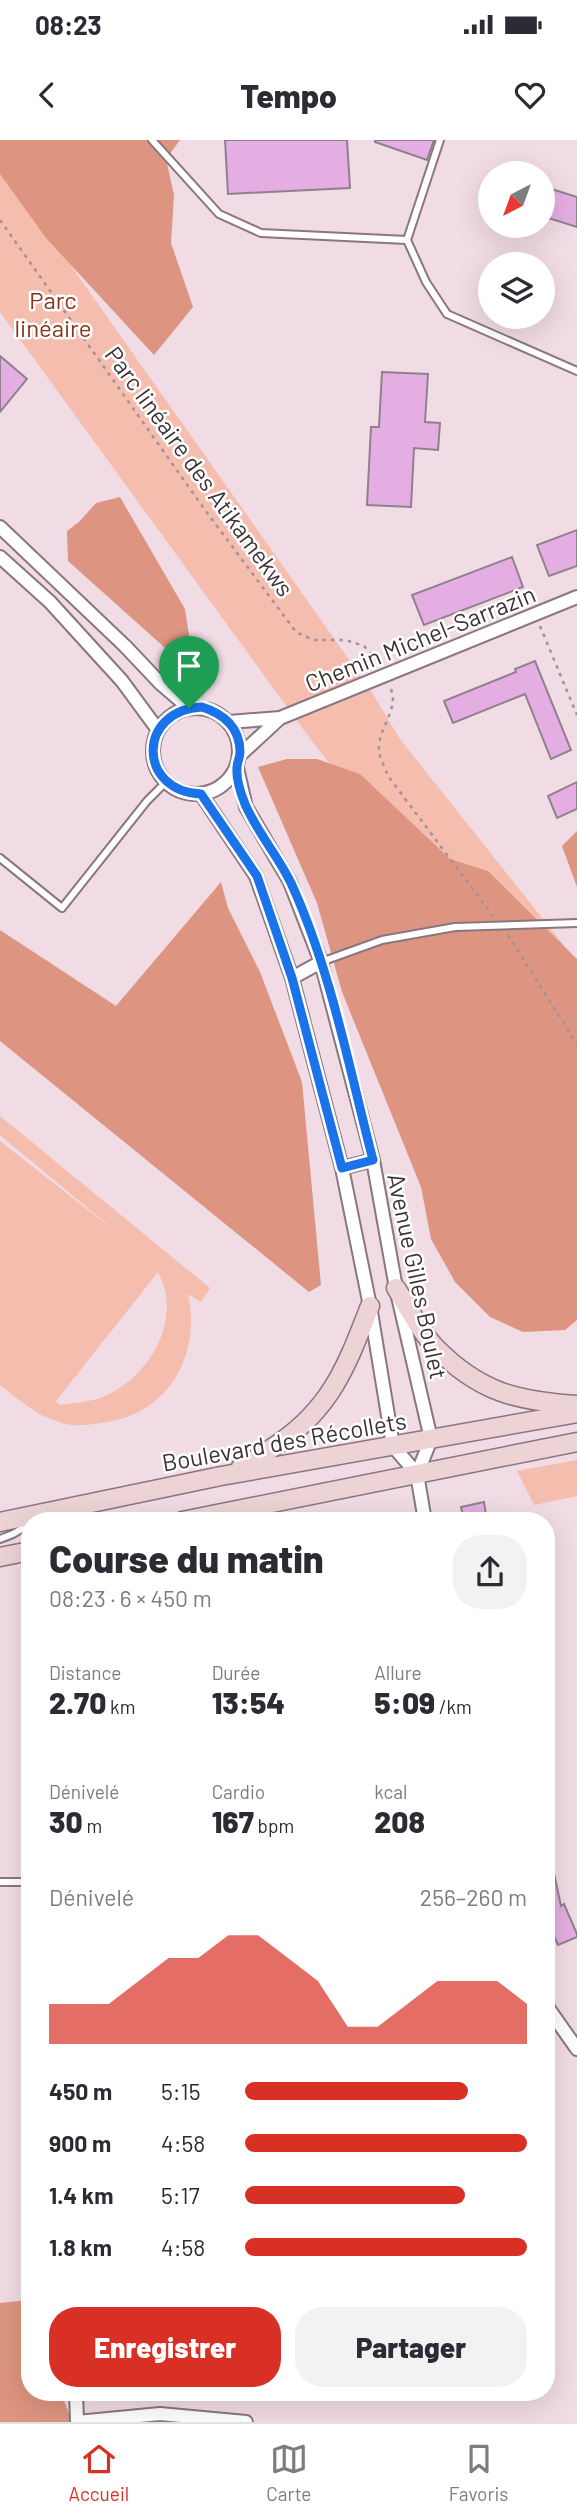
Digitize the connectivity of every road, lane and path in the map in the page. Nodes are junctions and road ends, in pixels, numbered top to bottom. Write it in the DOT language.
graph roads {
  1 [pos="152,140"];
  2 [pos="440,140"];
  3 [pos="0,220"];
  4 [pos="407,240"];
  5 [pos="577,372"];
  6 [pos="0,527"];
  7 [pos="0,557"];
  8 [pos="577,597"];
  9 [pos="534,614"];
  10 [pos="379,662"];
  11 [pos="393,695"];
  12 [pos="189,708"];
  13 [pos="577,715"];
  14 [pos="280,718"];
  15 [pos="229,722"];
  16 [pos="158,730"];
  17 [pos="238,761"];
  18 [pos="166,782"];
  19 [pos="201,794"];
  20 [pos="0,858"];
  21 [pos="492,913"];
  22 [pos="577,923"];
  23 [pos="512,940"];
  24 [pos="321,962"];
  25 [pos="292,978"];
  26 [pos="577,1044"];
  27 [pos="373,1160"];
  28 [pos="342,1168"];
  29 [pos="396,1288"];
  30 [pos="369,1306"];
  31 [pos="577,1405"];
  32 [pos="577,1413"];
  33 [pos="430,1439"];
  34 [pos="577,1442"];
  35 [pos="393,1446"];
  36 [pos="416,1474"];
  37 [pos="221,1476"];
  38 [pos="60,1512"];
  39 [pos="227,1512"];
  40 [pos="423,1512"];
  41 [pos="21,1519"];
  42 [pos="0,1522"];
  43 [pos="21,1529"];
  44 [pos="0,1539"];
  45 [pos="21,1553"];
  46 [pos="0,1557"];
  47 [pos="0,1882"];
  48 [pos="21,1882"];
  49 [pos="555,2020"];
  50 [pos="577,2049"];
  51 [pos="76,2401"];
  52 [pos="160,2418"];
  53 [pos="77,2422"];
  54 [pos="246,2422"];
  1 -- 4 [label="lane"];
  2 -- 4 [label="lane"];
  3 -- 10 [label="path, Parc linéaire des Atikamekws"];
  4 -- 5 [label="lane"];
  6 -- 12 [label="street"];
  7 -- 16 [label="street"];
  8 -- 9 [label="street, Chemin Michel-Sarrazin"];
  9 -- 13 [label="path"];
  9 -- 14 [label="street, Chemin Michel-Sarrazin"];
  11 -- 21 [label="path"];
  12 -- 15 [label="street"];
  12 -- 16 [label="street"];
  14 -- 15 [label="street, Chemin Michel-Sarrazin"];
  14 -- 17 [label="street, Chemin Michel-Sarrazin"];
  15 -- 17 [label="street, Avenue Gilles Boulet"];
  16 -- 18 [label="street"];
  17 -- 19 [label="street"];
  17 -- 24 [label="street, Avenue Gilles Boulet"];
  18 -- 19 [label="street"];
  18 -- 20 [label="lane"];
  19 -- 25 [label="street"];
  22 -- 24 [label="lane"];
  23 -- 26 [label="path"];
  24 -- 25 [label="street"];
  24 -- 27 [label="street, Avenue Gilles Boulet"];
  25 -- 28 [label="street"];
  27 -- 28 [label="street"];
  27 -- 29 [label="street, Avenue Gilles Boulet"];
  28 -- 30 [label="street"];
  29 -- 31 [label="main road"];
  29 -- 33 [label="street, Avenue Gilles Boulet"];
  30 -- 35 [label="street"];
  30 -- 37 [label="main road"];
  32 -- 33 [label="main road, Boulevard des Récollets"];
  33 -- 35 [label="main road, Boulevard des Récollets"];
  33 -- 36 [label="street"];
  34 -- 36 [label="main road"];
  35 -- 36 [label="street"];
  35 -- 37 [label="main road, Boulevard des Récollets"];
  36 -- 39 [label="main road"];
  36 -- 40 [label="street"];
  37 -- 38 [label="main road, Boulevard des Récollets"];
  41 -- 42 [label="main road, Boulevard des Récollets"];
  43 -- 44 [label="lane"];
  45 -- 46 [label="main road"];
  47 -- 48 [label="lane"];
  49 -- 50 [label="street"];
  51 -- 53 [label="street"];
  52 -- 53 [label="street"];
  52 -- 54 [label="street"];
}
